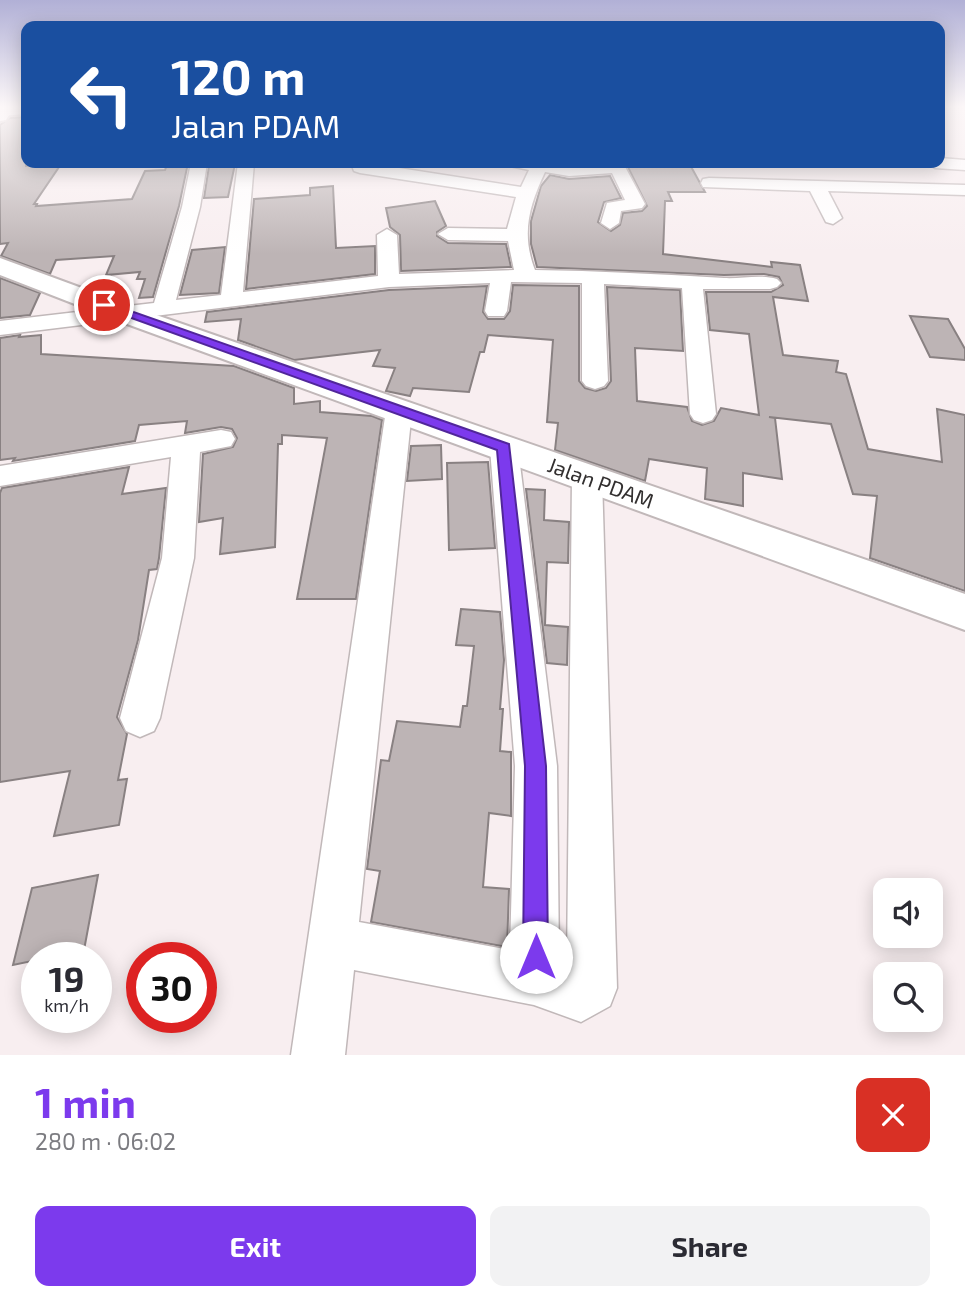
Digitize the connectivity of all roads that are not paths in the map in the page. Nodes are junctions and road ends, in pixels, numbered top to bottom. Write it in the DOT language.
graph roads {
  1 [pos="945,164"];
  2 [pos="965,165"];
  3 [pos="199,168"];
  4 [pos="245,168"];
  5 [pos="360,168"];
  6 [pos="541,168"];
  7 [pos="553,168"];
  8 [pos="599,168"];
  9 [pos="618,168"];
  10 [pos="703,168"];
  11 [pos="709,183"];
  12 [pos="816,186"];
  13 [pos="965,190"];
  14 [pos="526,193"];
  15 [pos="714,204"];
  16 [pos="833,218"];
  17 [pos="610,223"];
  18 [pos="448,234"];
  19 [pos="387,235"];
  20 [pos="515,235"];
  21 [pos="0,266"];
  22 [pos="502,276"];
  23 [pos="527,276"];
  24 [pos="593,278"];
  25 [pos="389,281"];
  26 [pos="692,283"];
  27 [pos="770,284"];
  28 [pos="231,299"];
  29 [pos="163,309"];
  30 [pos="496,312"];
  31 [pos="126,314"];
  32 [pos="0,328"];
  33 [pos="595,381"];
  34 [pos="399,410"];
  35 [pos="703,414"];
  36 [pos="221,439"];
  37 [pos="186,444"];
  38 [pos="504,448"];
  39 [pos="0,476"];
  40 [pos="587,477"];
  41 [pos="965,612"];
  42 [pos="140,718"];
  43 [pos="333,941"];
  44 [pos="534,981"];
  45 [pos="317,1055"];
  1 -- 2 [label="street"];
  3 -- 29 [label="street"];
  4 -- 28 [label="street"];
  5 -- 14 [label="street"];
  6 -- 14 [label="street"];
  7 -- 8 [label="street"];
  9 -- 17 [label="street"];
  10 -- 11 [label="street"];
  11 -- 12 [label="street"];
  11 -- 15 [label="street"];
  12 -- 13 [label="street"];
  12 -- 16 [label="street"];
  14 -- 20 [label="street"];
  18 -- 20 [label="street"];
  19 -- 25 [label="street"];
  20 -- 23 [label="street"];
  21 -- 31 [label="street, Jalan PDAM"];
  22 -- 23 [label="street"];
  22 -- 25 [label="street"];
  22 -- 30 [label="street"];
  23 -- 24 [label="street"];
  24 -- 26 [label="street"];
  24 -- 33 [label="street"];
  25 -- 28 [label="street"];
  26 -- 27 [label="street"];
  26 -- 35 [label="street"];
  28 -- 29 [label="street"];
  29 -- 31 [label="street"];
  31 -- 32 [label="street"];
  31 -- 34 [label="street, Jalan PDAM"];
  34 -- 38 [label="street, Jalan PDAM"];
  34 -- 43 [label="street"];
  36 -- 37 [label="street"];
  37 -- 39 [label="street"];
  37 -- 42 [label="street"];
  38 -- 40 [label="street, Jalan PDAM"];
  38 -- 44 [label="street"];
  40 -- 41 [label="street, Jalan PDAM"];
  40 -- 44 [label="street"];
  43 -- 44 [label="street"];
  43 -- 45 [label="street"];
}
